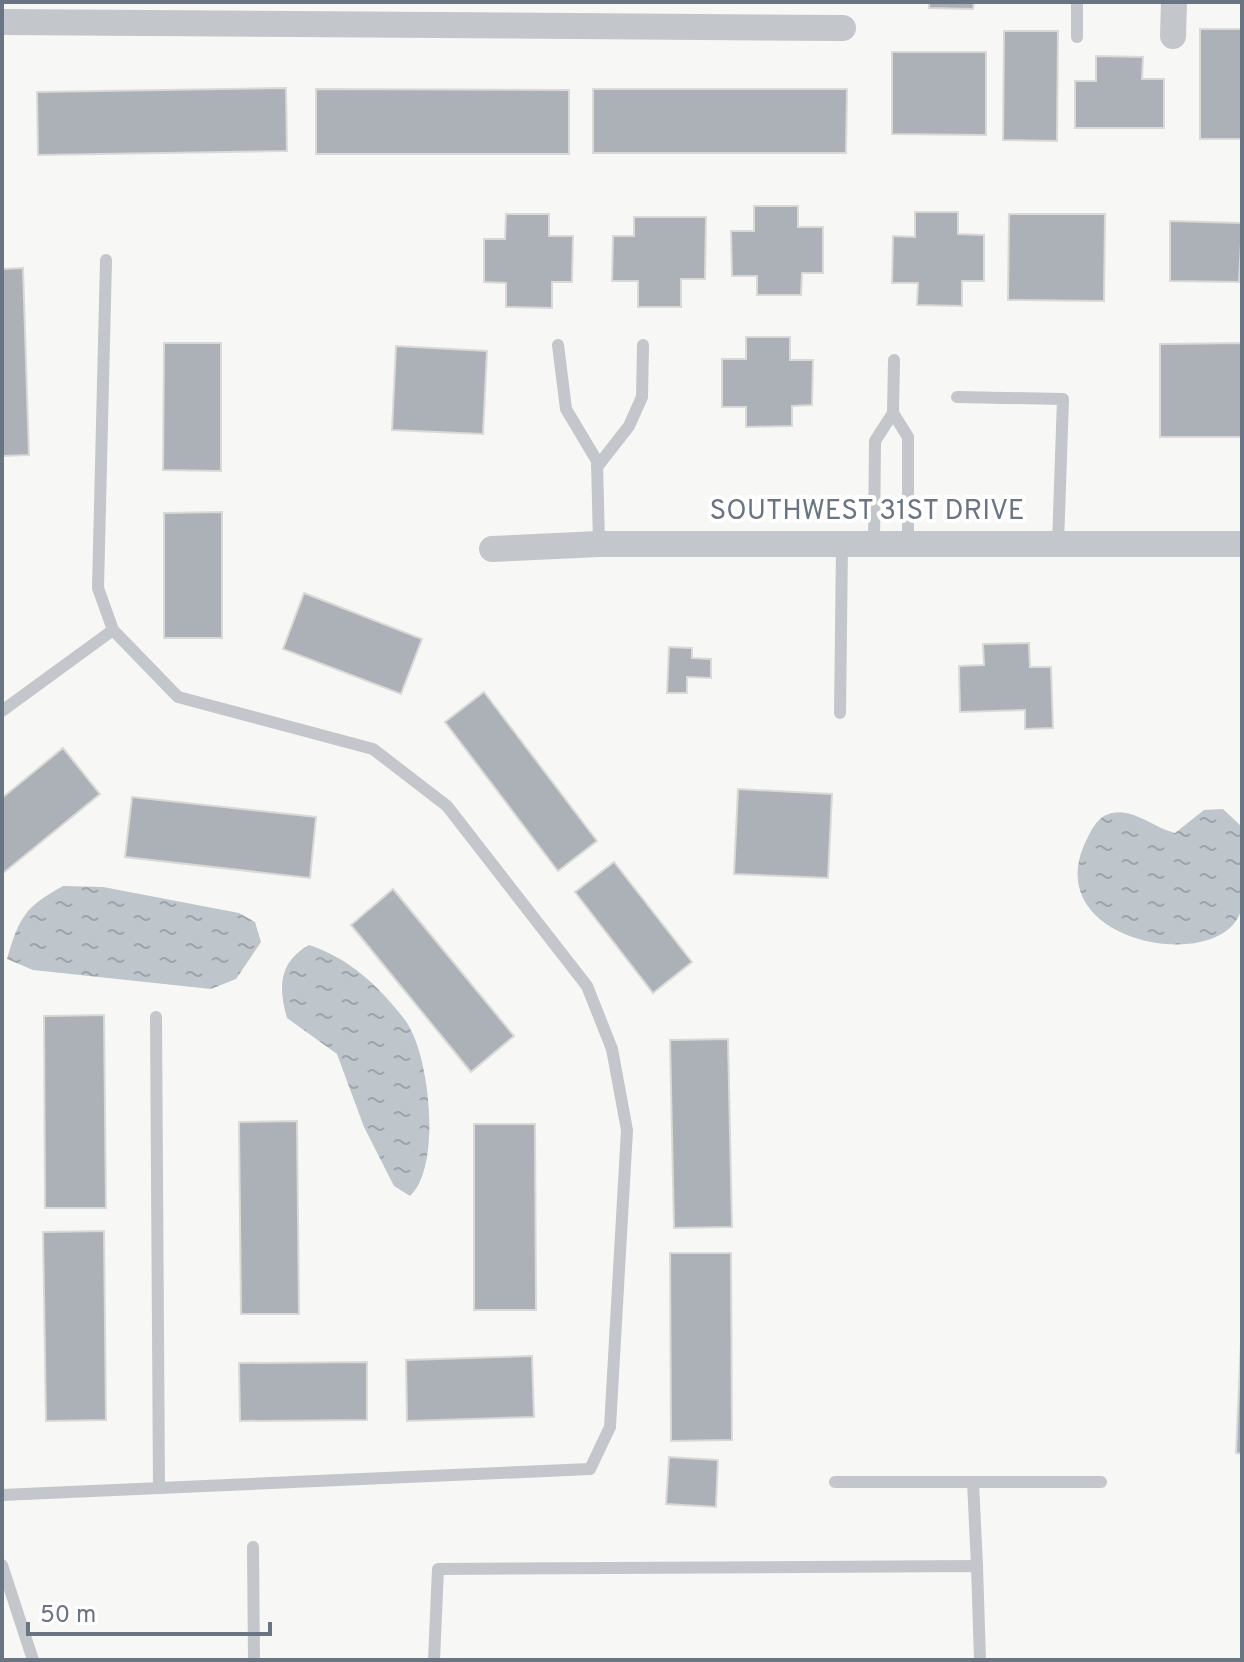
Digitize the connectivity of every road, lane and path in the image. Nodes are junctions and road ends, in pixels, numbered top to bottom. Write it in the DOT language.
graph roads {
  1 [pos="1077,2"];
  2 [pos="1174,2"];
  3 [pos="654,14"];
  4 [pos="2,22"];
  5 [pos="843,28"];
  6 [pos="1173,36"];
  7 [pos="1077,37"];
  8 [pos="106,260"];
  9 [pos="558,345"];
  10 [pos="643,345"];
  11 [pos="894,360"];
  12 [pos="957,397"];
  13 [pos="893,413"];
  14 [pos="597,467"];
  15 [pos="599,544"];
  16 [pos="842,544"];
  17 [pos="874,544"];
  18 [pos="908,544"];
  19 [pos="1058,544"];
  20 [pos="1242,544"];
  21 [pos="492,549"];
  22 [pos="113,630"];
  23 [pos="2,711"];
  24 [pos="840,713"];
  25 [pos="156,1017"];
  26 [pos="835,1482"];
  27 [pos="973,1482"];
  28 [pos="1101,1482"];
  29 [pos="159,1488"];
  30 [pos="2,1495"];
  31 [pos="253,1547"];
  32 [pos="2,1565"];
  33 [pos="977,1566"];
  34 [pos="33,1660"];
  35 [pos="254,1660"];
  36 [pos="434,1660"];
  37 [pos="980,1660"];
  1 -- 7 [label="lane"];
  2 -- 6 [label="street"];
  3 -- 4 [label="street"];
  3 -- 5 [label="street"];
  8 -- 22 [label="lane"];
  9 -- 14 [label="lane"];
  10 -- 14 [label="lane"];
  11 -- 13 [label="lane"];
  12 -- 19 [label="lane"];
  13 -- 17 [label="lane"];
  13 -- 18 [label="lane"];
  14 -- 15 [label="lane"];
  15 -- 16 [label="street, SOUTHWEST 31ST DRIVE"];
  15 -- 21 [label="street, SOUTHWEST 31ST DRIVE"];
  16 -- 17 [label="street, SOUTHWEST 31ST DRIVE"];
  16 -- 24 [label="lane"];
  17 -- 18 [label="street, SOUTHWEST 31ST DRIVE"];
  18 -- 19 [label="street, SOUTHWEST 31ST DRIVE"];
  19 -- 20 [label="street, SOUTHWEST 31ST DRIVE"];
  22 -- 23 [label="lane"];
  22 -- 29 [label="lane"];
  25 -- 29 [label="lane"];
  26 -- 27 [label="lane"];
  27 -- 28 [label="lane"];
  27 -- 33 [label="lane"];
  29 -- 30 [label="lane"];
  31 -- 35 [label="lane"];
  32 -- 34 [label="lane"];
  33 -- 36 [label="lane"];
  33 -- 37 [label="lane"];
}
